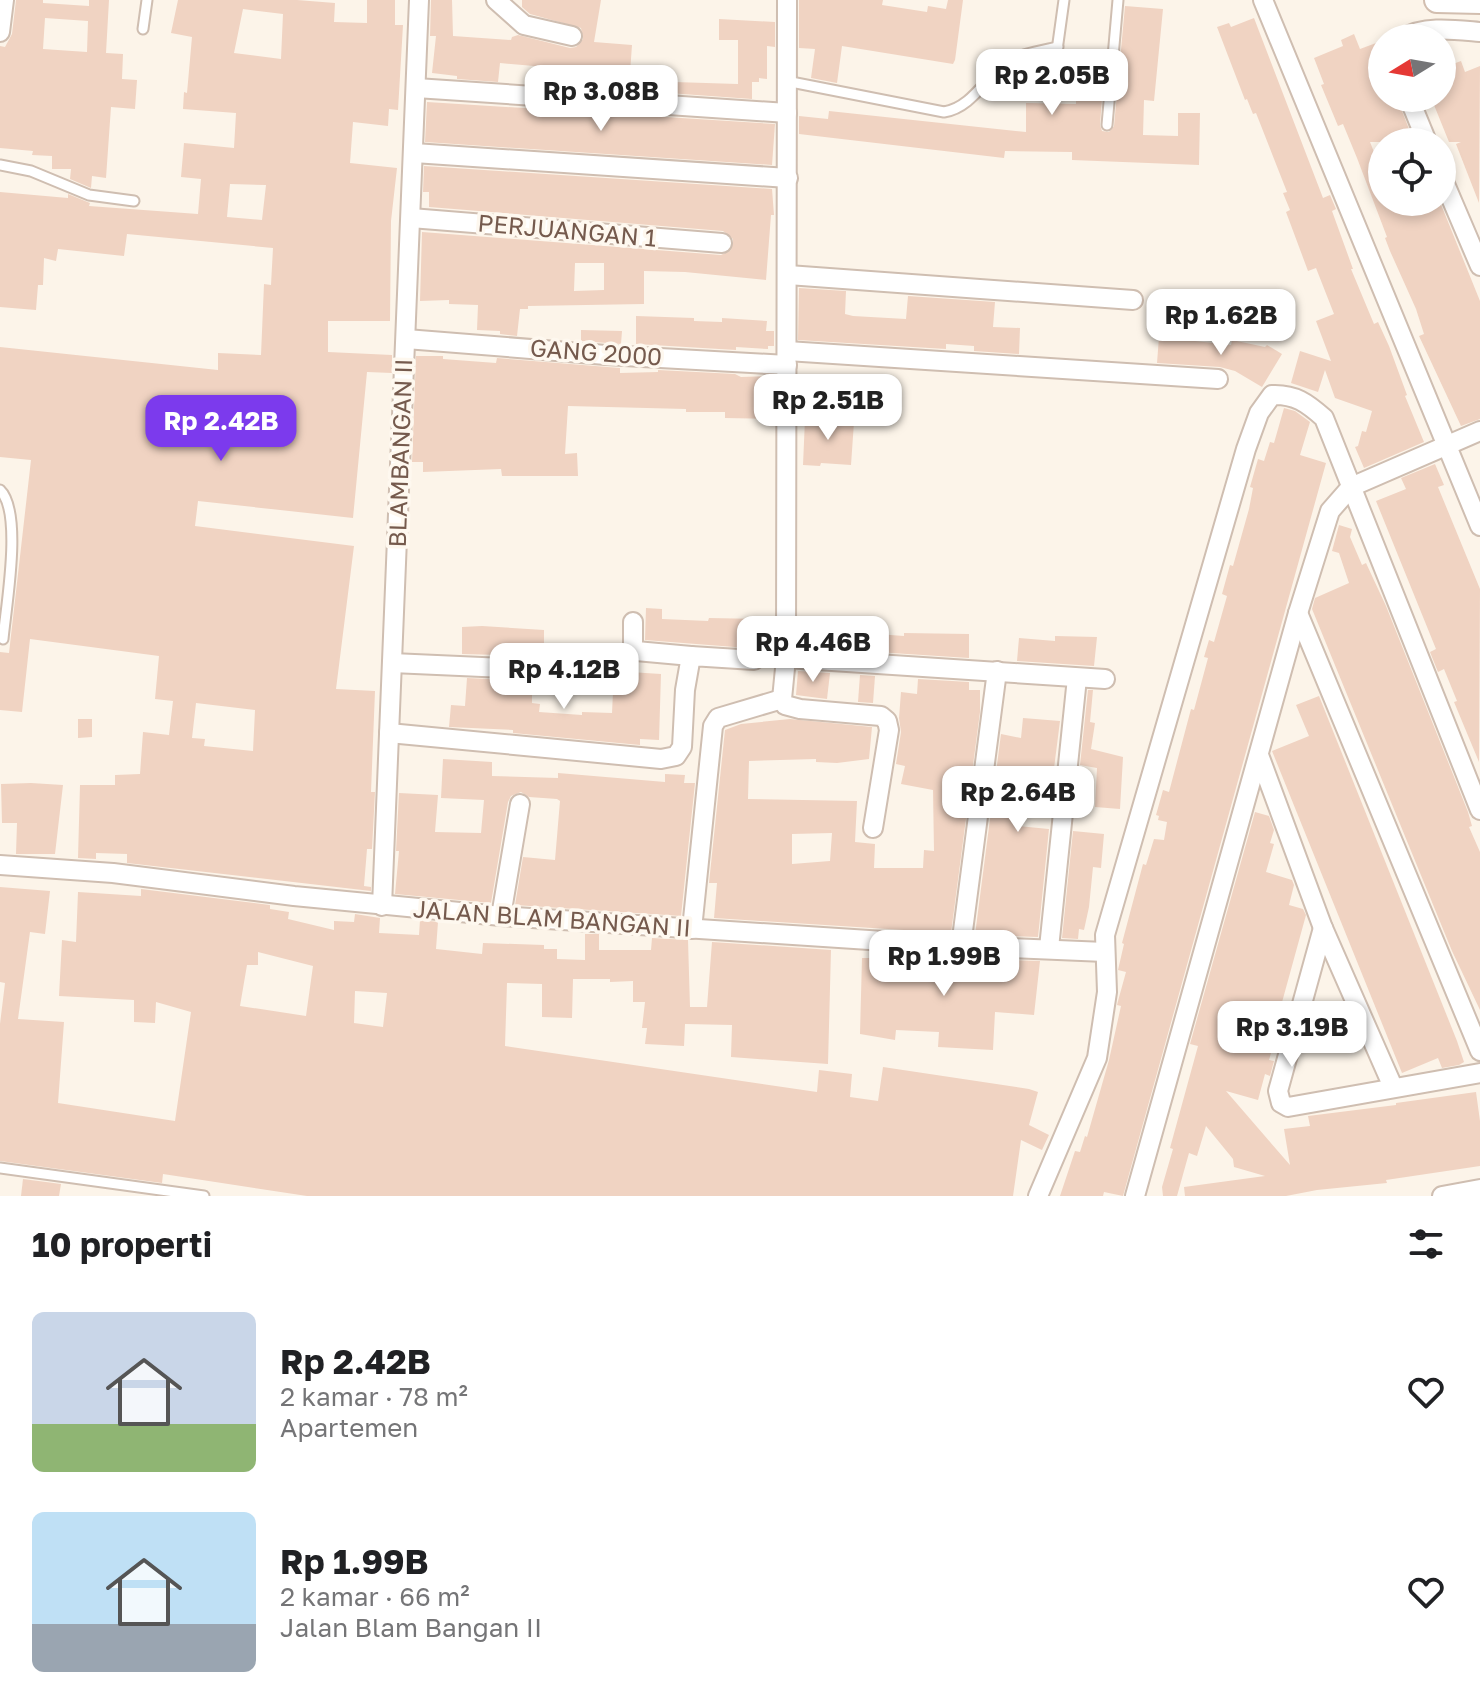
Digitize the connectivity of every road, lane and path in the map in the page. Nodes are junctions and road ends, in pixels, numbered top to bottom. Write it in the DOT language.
graph roads {
  1 [pos="4,0"];
  2 [pos="147,0"];
  3 [pos="419,0"];
  4 [pos="496,0"];
  5 [pos="787,0"];
  6 [pos="1064,0"];
  7 [pos="1118,0"];
  8 [pos="1263,0"];
  9 [pos="1437,0"];
  10 [pos="1480,1"];
  11 [pos="143,29"];
  12 [pos="1456,31"];
  13 [pos="0,32"];
  14 [pos="1480,32"];
  15 [pos="572,36"];
  16 [pos="1058,47"];
  17 [pos="1110,79"];
  18 [pos="786,81"];
  19 [pos="416,88"];
  20 [pos="787,113"];
  21 [pos="1107,125"];
  22 [pos="414,153"];
  23 [pos="0,165"];
  24 [pos="788,178"];
  25 [pos="134,201"];
  26 [pos="1456,210"];
  27 [pos="411,218"];
  28 [pos="722,243"];
  29 [pos="1480,266"];
  30 [pos="788,275"];
  31 [pos="1133,300"];
  32 [pos="406,339"];
  33 [pos="787,358"];
  34 [pos="1218,379"];
  35 [pos="1480,431"];
  36 [pos="1446,445"];
  37 [pos="1351,487"];
  38 [pos="0,490"];
  39 [pos="1480,526"];
  40 [pos="1298,613"];
  41 [pos="633,622"];
  42 [pos="3,639"];
  43 [pos="691,656"];
  44 [pos="786,658"];
  45 [pos="754,660"];
  46 [pos="392,663"];
  47 [pos="997,671"];
  48 [pos="594,672"];
  49 [pos="1077,678"];
  50 [pos="1105,679"];
  51 [pos="782,699"];
  52 [pos="389,733"];
  53 [pos="1259,755"];
  54 [pos="520,804"];
  55 [pos="1480,810"];
  56 [pos="873,828"];
  57 [pos="0,865"];
  58 [pos="382,906"];
  59 [pos="501,916"];
  60 [pos="1323,928"];
  61 [pos="692,929"];
  62 [pos="961,946"];
  63 [pos="1049,948"];
  64 [pos="1097,952"];
  65 [pos="1480,1051"];
  66 [pos="1480,1073"];
  67 [pos="1393,1087"];
  68 [pos="0,1168"];
  69 [pos="1480,1189"];
  70 [pos="204,1196"];
  71 [pos="1038,1196"];
  72 [pos="1135,1196"];
  73 [pos="1442,1196"];
  1 -- 13 [label="street"];
  2 -- 11 [label="lane"];
  3 -- 19 [label="street, BLAMBANGAN II"];
  4 -- 15 [label="street"];
  5 -- 18 [label="street"];
  6 -- 16 [label="lane"];
  7 -- 17 [label="lane"];
  8 -- 36 [label="street"];
  9 -- 10 [label="street"];
  12 -- 14 [label="street"];
  16 -- 17 [label="lane"];
  16 -- 18 [label="lane"];
  17 -- 21 [label="lane"];
  18 -- 20 [label="street"];
  19 -- 20 [label="street"];
  19 -- 22 [label="street, BLAMBANGAN II"];
  20 -- 24 [label="street"];
  22 -- 24 [label="street"];
  22 -- 27 [label="street, BLAMBANGAN II"];
  23 -- 25 [label="lane"];
  24 -- 30 [label="street"];
  26 -- 29 [label="street"];
  27 -- 28 [label="street, PERJUANGAN 1"];
  27 -- 32 [label="street, BLAMBANGAN II"];
  30 -- 31 [label="street"];
  30 -- 33 [label="street"];
  32 -- 33 [label="street, GANG 2000"];
  32 -- 46 [label="street, BLAMBANGAN II"];
  33 -- 34 [label="street, GANG 2000"];
  33 -- 44 [label="street"];
  35 -- 36 [label="street"];
  36 -- 37 [label="street"];
  36 -- 39 [label="street"];
  37 -- 40 [label="street"];
  37 -- 55 [label="street"];
  37 -- 64 [label="street"];
  38 -- 42 [label="lane"];
  40 -- 53 [label="street"];
  40 -- 65 [label="street"];
  41 -- 43 [label="street"];
  43 -- 45 [label="street"];
  43 -- 52 [label="street"];
  44 -- 47 [label="street"];
  44 -- 51 [label="street"];
  46 -- 48 [label="street"];
  46 -- 52 [label="street, BLAMBANGAN II"];
  47 -- 49 [label="street"];
  47 -- 62 [label="street"];
  49 -- 50 [label="street"];
  49 -- 63 [label="street"];
  51 -- 56 [label="street"];
  51 -- 61 [label="street"];
  52 -- 58 [label="street, BLAMBANGAN II"];
  53 -- 60 [label="street"];
  53 -- 72 [label="street"];
  54 -- 59 [label="street"];
  57 -- 58 [label="street, JALAN BLAM BANGAN II"];
  58 -- 59 [label="street, JALAN BLAM BANGAN II"];
  59 -- 61 [label="street, JALAN BLAM BANGAN II"];
  60 -- 67 [label="street"];
  60 -- 67 [label="street"];
  61 -- 62 [label="street, JALAN BLAM BANGAN II"];
  62 -- 63 [label="street, JALAN BLAM BANGAN II"];
  63 -- 64 [label="street, JALAN BLAM BANGAN II"];
  64 -- 71 [label="street"];
  66 -- 67 [label="street"];
  68 -- 70 [label="lane"];
  69 -- 73 [label="street"];
}
